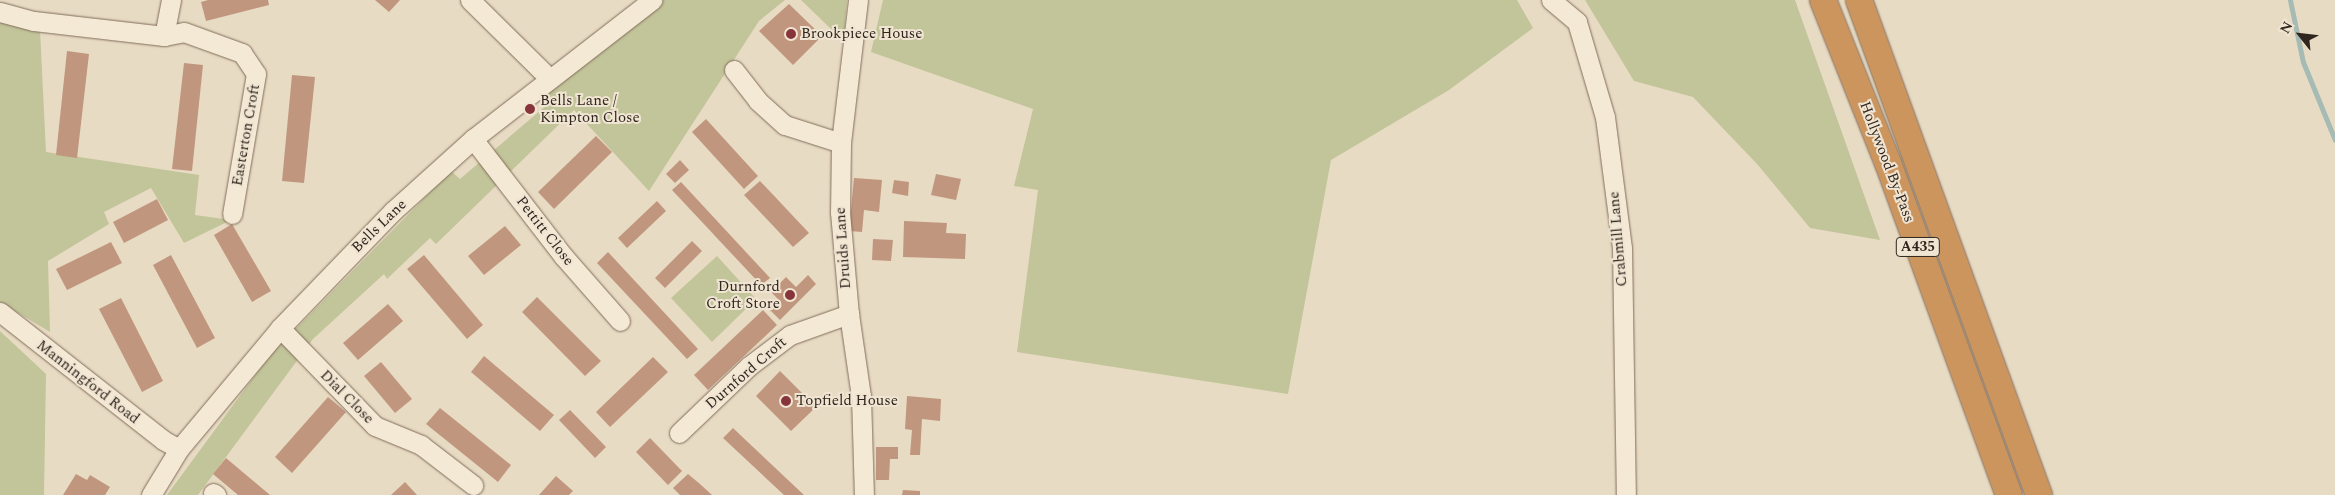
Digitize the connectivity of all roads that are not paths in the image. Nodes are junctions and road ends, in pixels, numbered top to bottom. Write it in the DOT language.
graph roads {
  1 [pos="171,0"];
  2 [pos="470,0"];
  3 [pos="652,0"];
  4 [pos="858,0"];
  5 [pos="1551,0"];
  6 [pos="1823,0"];
  7 [pos="1859,0"];
  8 [pos="0,12"];
  9 [pos="164,36"];
  10 [pos="734,70"];
  11 [pos="548,77"];
  12 [pos="473,139"];
  13 [pos="842,143"];
  14 [pos="232,214"];
  15 [pos="0,312"];
  16 [pos="848,314"];
  17 [pos="620,321"];
  18 [pos="280,328"];
  19 [pos="679,433"];
  20 [pos="179,450"];
  21 [pos="473,485"];
  22 [pos="151,495"];
  23 [pos="864,495"];
  24 [pos="1626,495"];
  25 [pos="2009,495"];
  26 [pos="2039,495"];
  1 -- 9 [label="street"];
  2 -- 11 [label="street"];
  3 -- 11 [label="street, Bells Lane"];
  4 -- 13 [label="street, Druids Lane"];
  5 -- 24 [label="street, Crabmill Lane"];
  6 -- 25 [label="highway, Hollywood By-Pass / A435"];
  7 -- 26 [label="highway, Hollywood By-Pass / A435"];
  8 -- 9 [label="street, Easterton Croft"];
  9 -- 14 [label="street, Easterton Croft"];
  10 -- 13 [label="street"];
  11 -- 12 [label="street, Bells Lane"];
  12 -- 17 [label="street, Pettitt Close"];
  12 -- 18 [label="street, Bells Lane"];
  13 -- 16 [label="street, Druids Lane"];
  15 -- 20 [label="street, Manningford Road"];
  16 -- 19 [label="street, Durnford Croft"];
  16 -- 23 [label="street, Druids Lane"];
  18 -- 20 [label="street, Bells Lane"];
  18 -- 21 [label="street, Dial Close"];
  20 -- 22 [label="street, Bells Lane"];
}
